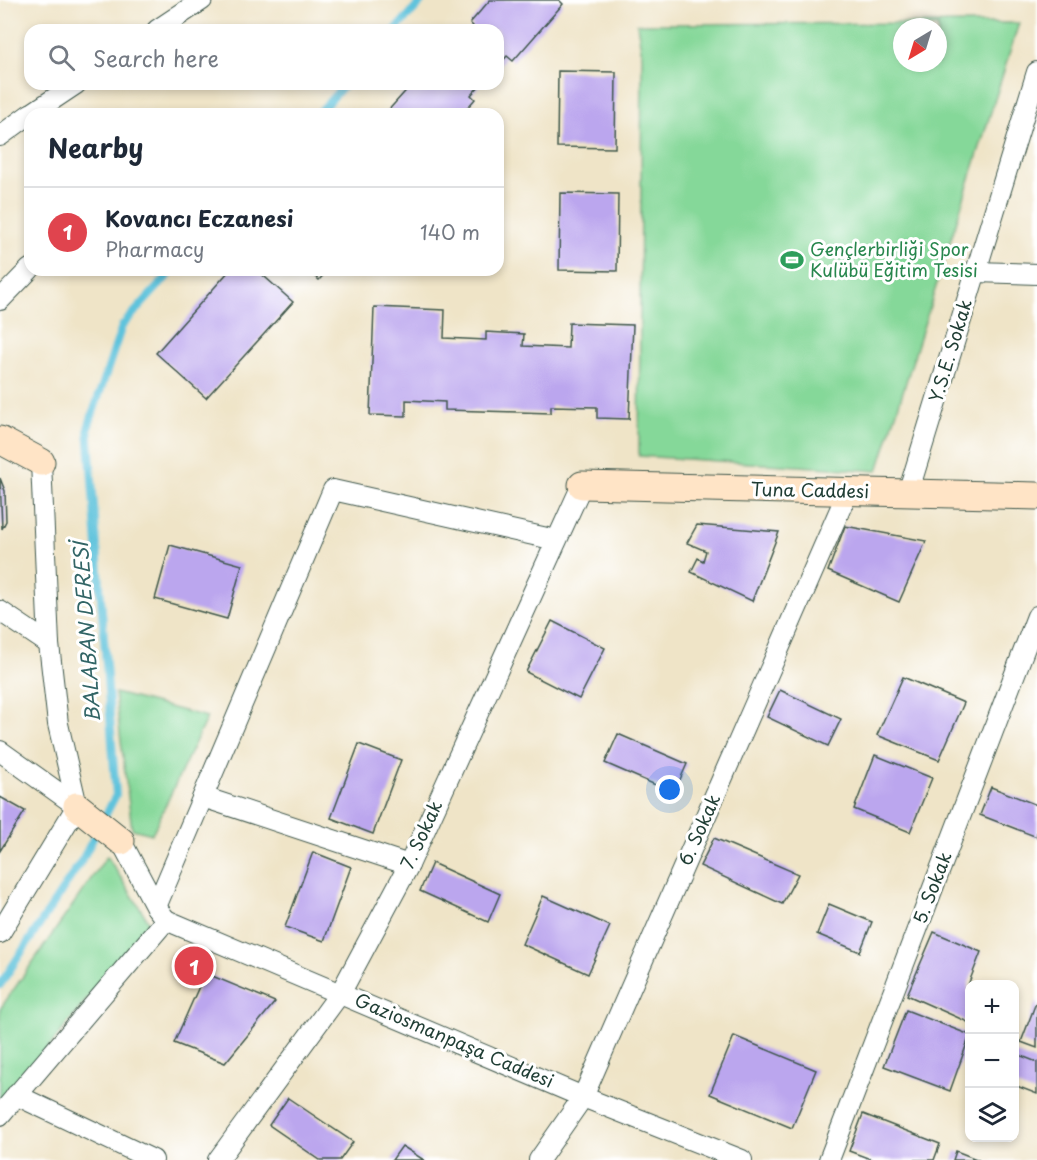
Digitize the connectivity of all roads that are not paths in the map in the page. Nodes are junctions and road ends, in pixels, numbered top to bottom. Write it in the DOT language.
graph roads {
  1 [pos="198,1"];
  2 [pos="165,24"];
  3 [pos="1037,72"];
  4 [pos="67,90"];
  5 [pos="39,108"];
  6 [pos="24,117"];
  7 [pos="2,130"];
  8 [pos="976,272"];
  9 [pos="1037,274"];
  10 [pos="24,275"];
  11 [pos="0,300"];
  12 [pos="0,440"];
  13 [pos="41,462"];
  14 [pos="582,485"];
  15 [pos="848,491"];
  16 [pos="908,493"];
  17 [pos="1037,496"];
  18 [pos="556,540"];
  19 [pos="0,611"];
  20 [pos="1037,616"];
  21 [pos="49,644"];
  22 [pos="0,751"];
  23 [pos="203,797"];
  24 [pos="77,806"];
  25 [pos="121,842"];
  26 [pos="409,865"];
  27 [pos="161,914"];
  28 [pos="0,933"];
  29 [pos="341,992"];
  30 [pos="16,1095"];
  31 [pos="583,1097"];
  32 [pos="0,1115"];
  33 [pos="153,1160"];
  34 [pos="218,1160"];
  35 [pos="539,1160"];
  36 [pos="742,1160"];
  37 [pos="829,1160"];
  1 -- 2 [label="street"];
  3 -- 8 [label="street, Y.S.E. Sokak"];
  4 -- 5 [label="street"];
  6 -- 7 [label="street"];
  8 -- 9 [label="street"];
  8 -- 16 [label="street, Y.S.E. Sokak"];
  10 -- 11 [label="street"];
  12 -- 13 [label="street"];
  13 -- 21 [label="street"];
  14 -- 15 [label="street, Tuna Caddesi"];
  14 -- 18 [label="street, 7. Sokak"];
  15 -- 16 [label="street, Tuna Caddesi"];
  15 -- 31 [label="street, 6. Sokak"];
  16 -- 17 [label="street, Tuna Caddesi"];
  18 -- 23 [label="street"];
  18 -- 26 [label="street, 7. Sokak"];
  19 -- 21 [label="street"];
  20 -- 37 [label="street, 5. Sokak"];
  21 -- 24 [label="street"];
  22 -- 24 [label="street"];
  23 -- 26 [label="street"];
  23 -- 27 [label="street"];
  24 -- 25 [label="street"];
  24 -- 28 [label="street"];
  25 -- 27 [label="street"];
  26 -- 29 [label="street, 7. Sokak"];
  27 -- 29 [label="street, Gaziosmanpaşa Caddesi"];
  27 -- 30 [label="street"];
  29 -- 31 [label="street, Gaziosmanpaşa Caddesi"];
  29 -- 34 [label="street, 7. Sokak"];
  30 -- 32 [label="street"];
  30 -- 33 [label="street"];
  31 -- 35 [label="street, 6. Sokak"];
  31 -- 36 [label="street, Gaziosmanpaşa Caddesi"];
}
